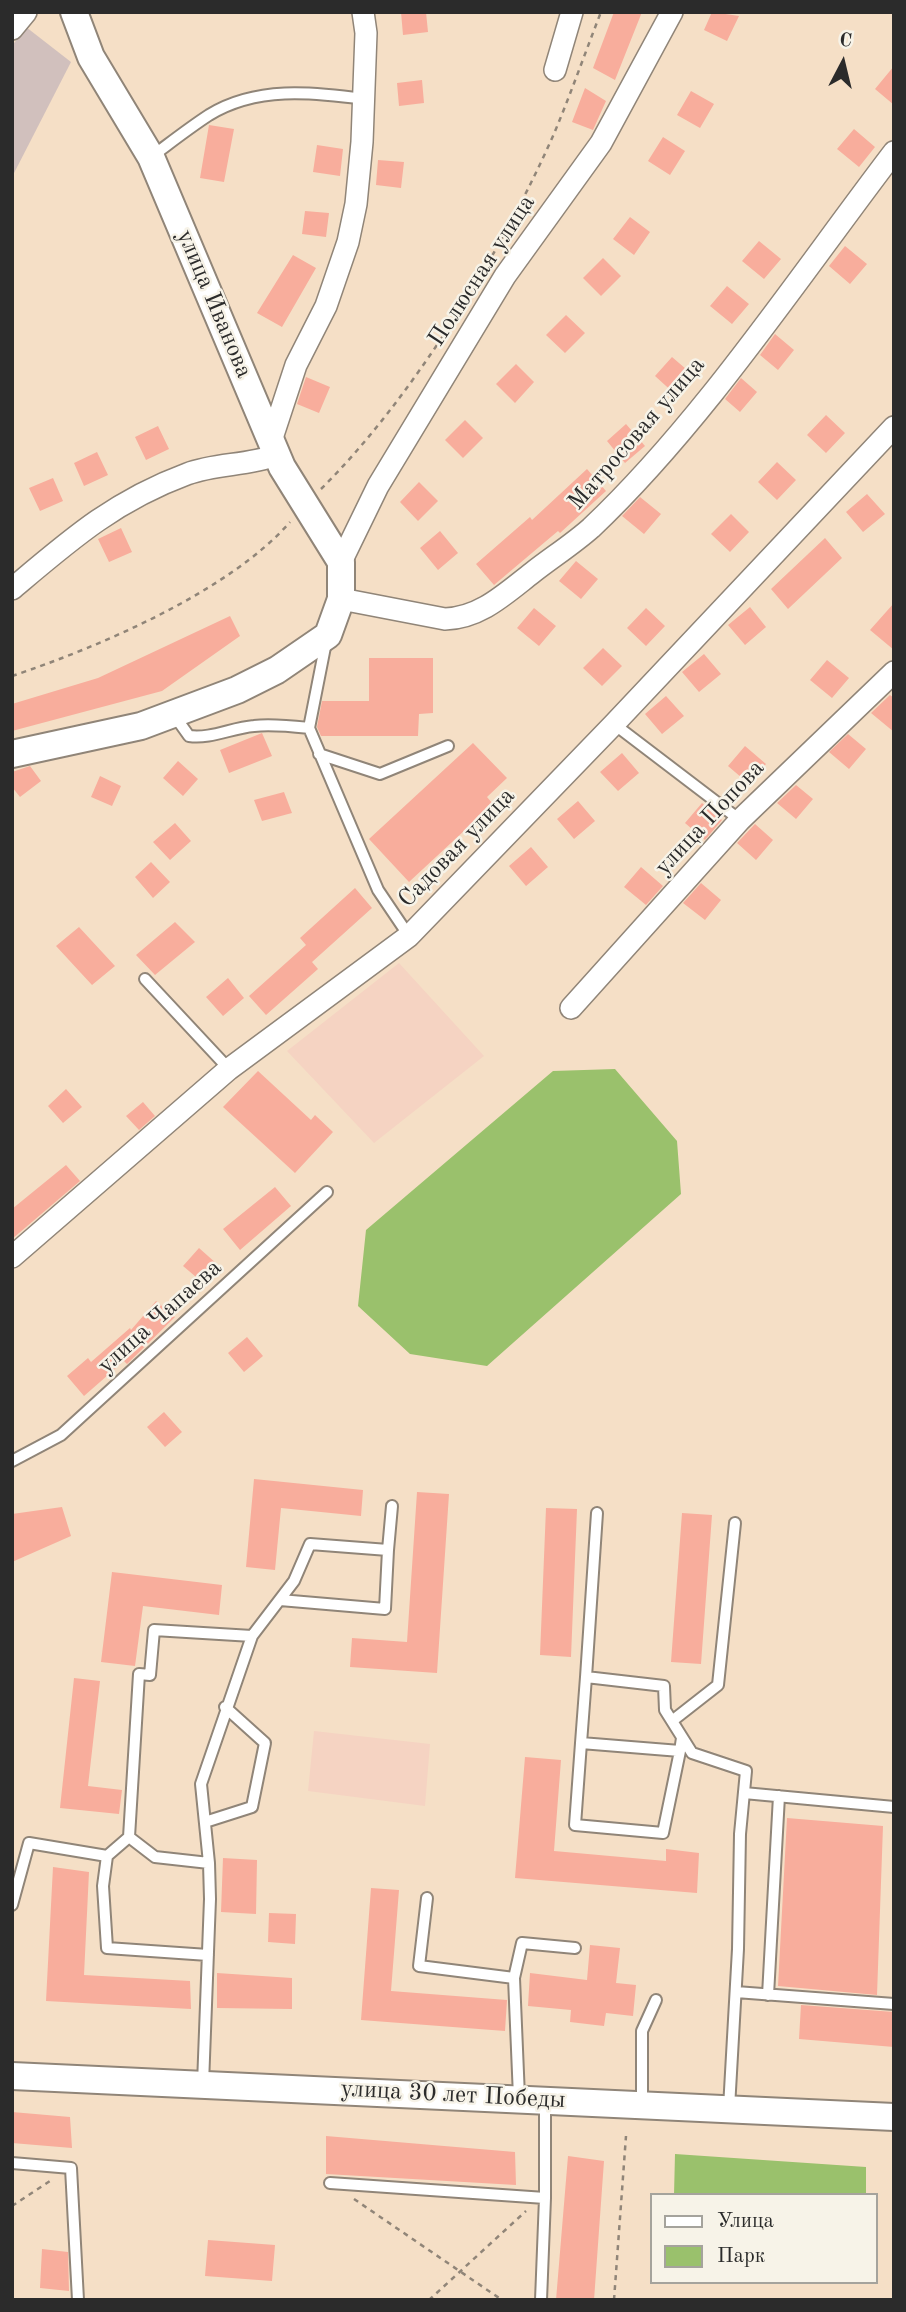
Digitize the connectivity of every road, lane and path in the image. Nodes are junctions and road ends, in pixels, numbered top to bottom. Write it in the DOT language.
graph roads {
  1 [pos="26,12"];
  2 [pos="74,12"];
  3 [pos="363,12"];
  4 [pos="572,12"];
  5 [pos="601,12"];
  6 [pos="672,12"];
  7 [pos="12,29"];
  8 [pos="555,70"];
  9 [pos="363,99"];
  10 [pos="894,152"];
  11 [pos="151,157"];
  12 [pos="894,427"];
  13 [pos="273,448"];
  14 [pos="304,506"];
  15 [pos="341,562"];
  16 [pos="12,589"];
  17 [pos="341,599"];
  18 [pos="328,635"];
  19 [pos="894,672"];
  20 [pos="12,676"];
  21 [pos="174,715"];
  22 [pos="614,724"];
  23 [pos="309,728"];
  24 [pos="447,746"];
  25 [pos="12,754"];
  26 [pos="319,754"];
  27 [pos="740,820"];
  28 [pos="409,936"];
  29 [pos="145,979"];
  30 [pos="571,1008"];
  31 [pos="229,1069"];
  32 [pos="327,1192"];
  33 [pos="12,1257"];
  34 [pos="12,1461"];
  35 [pos="393,1506"];
  36 [pos="597,1513"];
  37 [pos="735,1523"];
  38 [pos="388,1550"];
  39 [pos="280,1600"];
  40 [pos="252,1636"];
  41 [pos="586,1677"];
  42 [pos="225,1707"];
  43 [pos="672,1721"];
  44 [pos="682,1738"];
  45 [pos="581,1743"];
  46 [pos="680,1751"];
  47 [pos="744,1793"];
  48 [pos="779,1796"];
  49 [pos="894,1807"];
  50 [pos="205,1822"];
  51 [pos="129,1837"];
  52 [pos="107,1856"];
  53 [pos="209,1863"];
  54 [pos="426,1898"];
  55 [pos="12,1905"];
  56 [pos="575,1948"];
  57 [pos="208,1955"];
  58 [pos="513,1978"];
  59 [pos="736,1992"];
  60 [pos="768,1995"];
  61 [pos="656,2000"];
  62 [pos="894,2004"];
  63 [pos="12,2076"];
  64 [pos="203,2084"];
  65 [pos="519,2097"];
  66 [pos="545,2099"];
  67 [pos="642,2104"];
  68 [pos="729,2108"];
  69 [pos="894,2117"];
  70 [pos="626,2136"];
  71 [pos="12,2163"];
  72 [pos="71,2168"];
  73 [pos="330,2183"];
  74 [pos="544,2198"];
  75 [pos="12,2206"];
  76 [pos="460,2271"];
  77 [pos="78,2300"];
  78 [pos="429,2300"];
  79 [pos="502,2300"];
  80 [pos="541,2300"];
  81 [pos="614,2300"];
  1 -- 7 [label="street"];
  2 -- 11 [label="street, улица Иванова"];
  3 -- 9 [label="street"];
  4 -- 8 [label="street"];
  5 -- 14 [label="path"];
  6 -- 15 [label="street, Полюсная улица"];
  9 -- 11 [label="lane"];
  9 -- 13 [label="street"];
  10 -- 17 [label="street, Матросовая улица"];
  11 -- 13 [label="street, улица Иванова"];
  12 -- 22 [label="street, Садовая улица"];
  13 -- 14 [label="street, улица Иванова"];
  13 -- 16 [label="street"];
  14 -- 15 [label="street, улица Иванова"];
  14 -- 20 [label="path"];
  15 -- 17 [label="street"];
  17 -- 18 [label="street"];
  18 -- 21 [label="street"];
  18 -- 23 [label="lane"];
  19 -- 27 [label="street, улица Попова"];
  21 -- 23 [label="lane"];
  21 -- 25 [label="street"];
  22 -- 27 [label="lane"];
  22 -- 28 [label="street, Садовая улица"];
  23 -- 26 [label="lane"];
  24 -- 26 [label="lane"];
  26 -- 28 [label="lane"];
  27 -- 30 [label="street, улица Попова"];
  28 -- 31 [label="street, Садовая улица"];
  29 -- 31 [label="lane"];
  31 -- 33 [label="street, Садовая улица"];
  32 -- 34 [label="lane, улица Чапаева"];
  35 -- 38 [label="lane"];
  36 -- 41 [label="lane"];
  37 -- 43 [label="lane"];
  38 -- 39 [label="lane"];
  38 -- 39 [label="lane"];
  39 -- 40 [label="lane"];
  40 -- 42 [label="lane"];
  40 -- 51 [label="lane"];
  41 -- 43 [label="lane"];
  41 -- 45 [label="lane"];
  42 -- 50 [label="lane"];
  42 -- 50 [label="lane"];
  43 -- 44 [label="lane"];
  44 -- 46 [label="lane"];
  44 -- 47 [label="lane"];
  45 -- 46 [label="lane"];
  45 -- 46 [label="lane"];
  47 -- 48 [label="lane"];
  47 -- 59 [label="lane"];
  48 -- 49 [label="lane"];
  48 -- 60 [label="lane"];
  50 -- 53 [label="lane"];
  51 -- 52 [label="lane"];
  51 -- 53 [label="lane"];
  52 -- 55 [label="lane"];
  52 -- 57 [label="lane"];
  53 -- 57 [label="lane"];
  54 -- 58 [label="lane"];
  56 -- 58 [label="lane"];
  57 -- 64 [label="lane"];
  58 -- 65 [label="lane"];
  59 -- 60 [label="lane"];
  59 -- 68 [label="lane"];
  60 -- 62 [label="lane"];
  61 -- 67 [label="lane"];
  63 -- 64 [label="street, улица 30 лет Победы"];
  64 -- 65 [label="street, улица 30 лет Победы"];
  65 -- 66 [label="street, улица 30 лет Победы"];
  66 -- 67 [label="street, улица 30 лет Победы"];
  66 -- 74 [label="lane"];
  67 -- 68 [label="street, улица 30 лет Победы"];
  68 -- 69 [label="street, улица 30 лет Победы"];
  70 -- 81 [label="path"];
  71 -- 72 [label="lane"];
  72 -- 75 [label="path"];
  72 -- 77 [label="lane"];
  73 -- 74 [label="lane"];
  73 -- 76 [label="path"];
  74 -- 76 [label="path"];
  74 -- 80 [label="lane"];
  76 -- 78 [label="path"];
  76 -- 79 [label="path"];
}
